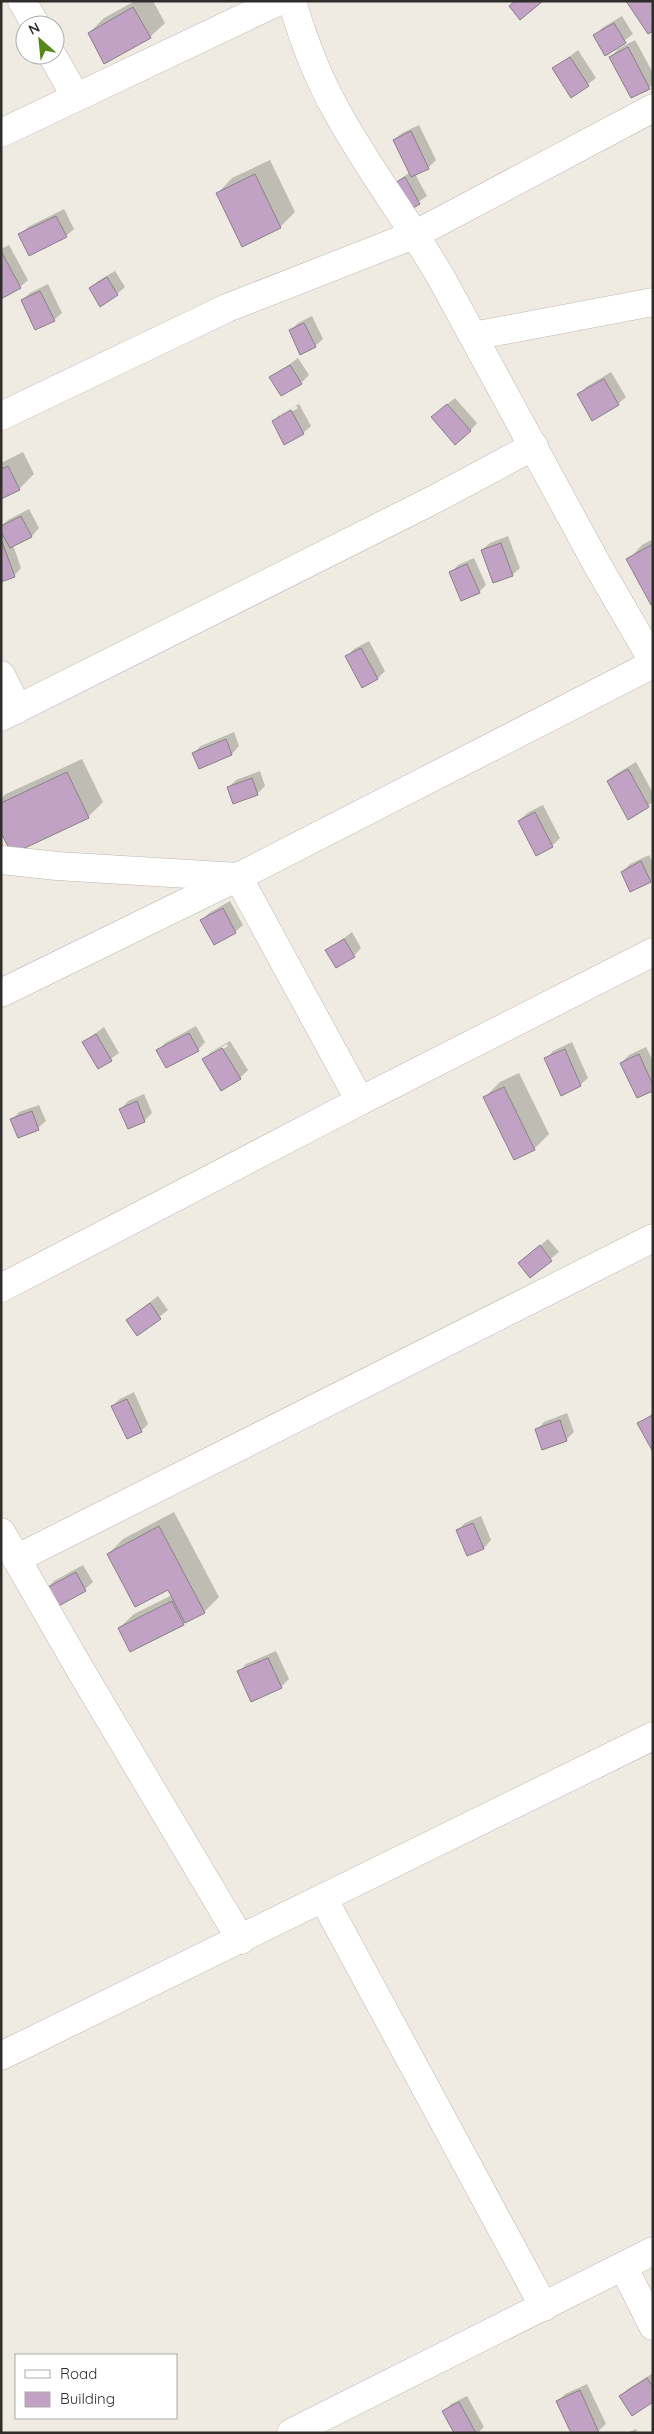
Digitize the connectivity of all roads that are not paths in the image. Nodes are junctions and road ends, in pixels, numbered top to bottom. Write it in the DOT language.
graph roads {
  1 [pos="22,1"];
  2 [pos="278,1"];
  3 [pos="292,1"];
  4 [pos="30,15"];
  5 [pos="58,65"];
  6 [pos="76,97"];
  7 [pos="653,108"];
  8 [pos="1,133"];
  9 [pos="416,234"];
  10 [pos="653,302"];
  11 [pos="473,336"];
  12 [pos="1,416"];
  13 [pos="534,446"];
  14 [pos="653,662"];
  15 [pos="1,675"];
  16 [pos="9,713"];
  17 [pos="1,860"];
  18 [pos="238,877"];
  19 [pos="653,952"];
  20 [pos="1,993"];
  21 [pos="360,1101"];
  22 [pos="652,1239"];
  23 [pos="1,1288"];
  24 [pos="1,1532"];
  25 [pos="16,1559"];
  26 [pos="653,1736"];
  27 [pos="323,1898"];
  28 [pos="241,1940"];
  29 [pos="1,2056"];
  30 [pos="653,2251"];
  31 [pos="623,2266"];
  32 [pos="544,2307"];
  33 [pos="653,2326"];
  34 [pos="291,2433"];
  1 -- 4 [label="street"];
  2 -- 6 [label="street"];
  3 -- 9 [label="street"];
  5 -- 6 [label="street"];
  6 -- 8 [label="street"];
  7 -- 9 [label="street"];
  9 -- 11 [label="street"];
  9 -- 12 [label="street"];
  10 -- 11 [label="street"];
  11 -- 13 [label="street"];
  13 -- 14 [label="street"];
  13 -- 16 [label="street"];
  14 -- 18 [label="street"];
  15 -- 16 [label="street"];
  17 -- 18 [label="street"];
  18 -- 20 [label="street"];
  18 -- 21 [label="street"];
  19 -- 21 [label="street"];
  21 -- 23 [label="street"];
  22 -- 25 [label="street"];
  24 -- 25 [label="street"];
  25 -- 28 [label="street"];
  26 -- 27 [label="street"];
  27 -- 28 [label="street"];
  27 -- 32 [label="street"];
  28 -- 29 [label="street"];
  30 -- 31 [label="street"];
  31 -- 32 [label="street"];
  31 -- 33 [label="street"];
  32 -- 34 [label="street"];
}
